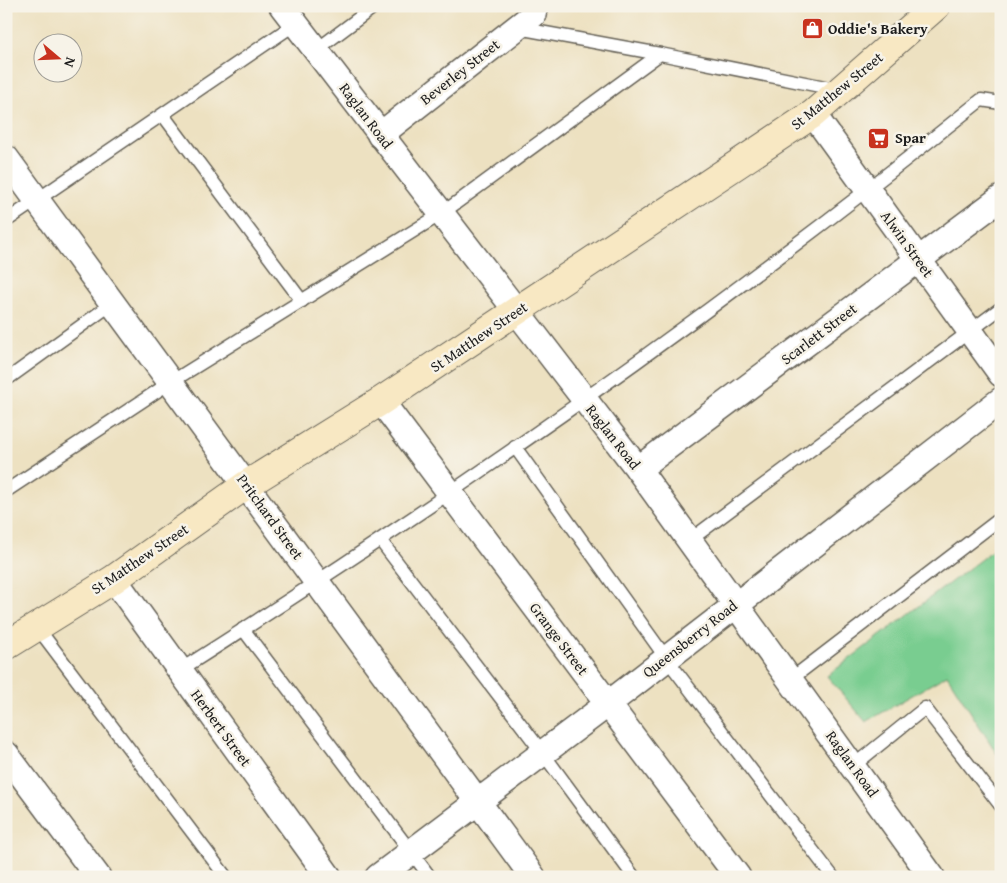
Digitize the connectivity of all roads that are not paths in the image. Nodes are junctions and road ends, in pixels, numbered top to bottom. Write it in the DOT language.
graph roads {
  1 [pos="375,6"];
  2 [pos="535,6"];
  3 [pos="936,6"];
  4 [pos="289,15"];
  5 [pos="517,27"];
  6 [pos="316,51"];
  7 [pos="660,54"];
  8 [pos="842,91"];
  9 [pos="1001,103"];
  10 [pos="813,114"];
  11 [pos="163,115"];
  12 [pos="380,135"];
  13 [pos="6,158"];
  14 [pos="869,191"];
  15 [pos="1001,198"];
  16 [pos="38,200"];
  17 [pos="441,214"];
  18 [pos="6,221"];
  19 [pos="918,260"];
  20 [pos="302,301"];
  21 [pos="113,303"];
  22 [pos="1001,308"];
  23 [pos="516,312"];
  24 [pos="971,332"];
  25 [pos="1001,374"];
  26 [pos="6,380"];
  27 [pos="171,382"];
  28 [pos="584,399"];
  29 [pos="1001,400"];
  30 [pos="381,401"];
  31 [pos="515,447"];
  32 [pos="638,469"];
  33 [pos="246,485"];
  34 [pos="6,490"];
  35 [pos="449,492"];
  36 [pos="1001,518"];
  37 [pos="380,540"];
  38 [pos="690,540"];
  39 [pos="114,579"];
  40 [pos="318,582"];
  41 [pos="736,603"];
  42 [pos="37,627"];
  43 [pos="244,629"];
  44 [pos="6,646"];
  45 [pos="666,658"];
  46 [pos="180,670"];
  47 [pos="791,680"];
  48 [pos="608,704"];
  49 [pos="542,752"];
  50 [pos="6,754"];
  51 [pos="853,766"];
  52 [pos="477,800"];
  53 [pos="1001,806"];
  54 [pos="411,851"];
  55 [pos="98,877"];
  56 [pos="226,877"];
  57 [pos="329,877"];
  58 [pos="378,877"];
  59 [pos="430,877"];
  60 [pos="534,877"];
  61 [pos="634,877"];
  62 [pos="738,877"];
  63 [pos="833,877"];
  64 [pos="932,877"];
  1 -- 6 [label="lane"];
  2 -- 5 [label="street, Beverley Street"];
  3 -- 8 [label="main road, St Matthew Street"];
  4 -- 6 [label="street, Raglan Road"];
  4 -- 11 [label="lane"];
  5 -- 7 [label="lane"];
  5 -- 12 [label="street, Beverley Street"];
  6 -- 12 [label="street, Raglan Road"];
  7 -- 8 [label="lane"];
  7 -- 17 [label="lane"];
  8 -- 10 [label="main road, St Matthew Street"];
  9 -- 14 [label="lane"];
  10 -- 14 [label="street, Alwin Street"];
  10 -- 23 [label="main road, St Matthew Street"];
  11 -- 16 [label="lane"];
  11 -- 20 [label="lane"];
  12 -- 17 [label="street, Raglan Road"];
  13 -- 16 [label="street, Pritchard Street"];
  14 -- 19 [label="street, Alwin Street"];
  14 -- 28 [label="lane"];
  15 -- 19 [label="street, Scarlett Street"];
  16 -- 18 [label="lane"];
  16 -- 21 [label="street, Pritchard Street"];
  17 -- 20 [label="lane"];
  17 -- 23 [label="street, Raglan Road"];
  19 -- 24 [label="street, Alwin Street"];
  19 -- 32 [label="street, Scarlett Street"];
  20 -- 27 [label="lane"];
  21 -- 26 [label="lane"];
  21 -- 27 [label="street, Pritchard Street"];
  22 -- 24 [label="lane"];
  23 -- 28 [label="street, Raglan Road"];
  23 -- 30 [label="main road, St Matthew Street"];
  24 -- 25 [label="street, Alwin Street"];
  24 -- 38 [label="lane"];
  27 -- 33 [label="street, Pritchard Street"];
  27 -- 34 [label="lane"];
  28 -- 31 [label="lane"];
  28 -- 32 [label="street, Raglan Road"];
  29 -- 41 [label="street, Queensberry Road"];
  30 -- 33 [label="main road, St Matthew Street"];
  30 -- 35 [label="street, Grange Street"];
  31 -- 35 [label="lane"];
  31 -- 45 [label="lane"];
  32 -- 38 [label="street, Raglan Road"];
  33 -- 39 [label="main road, St Matthew Street"];
  33 -- 40 [label="street, Pritchard Street"];
  35 -- 37 [label="lane"];
  35 -- 48 [label="street, Grange Street"];
  36 -- 47 [label="lane"];
  37 -- 40 [label="lane"];
  37 -- 49 [label="lane"];
  38 -- 41 [label="street, Raglan Road"];
  39 -- 42 [label="main road, St Matthew Street"];
  39 -- 46 [label="street, Herbert Street"];
  40 -- 43 [label="lane"];
  40 -- 52 [label="street, Pritchard Street"];
  41 -- 45 [label="street, Queensberry Road"];
  41 -- 47 [label="street, Raglan Road"];
  42 -- 44 [label="main road, St Matthew Street"];
  42 -- 56 [label="lane"];
  43 -- 46 [label="lane"];
  43 -- 54 [label="lane"];
  45 -- 48 [label="street, Queensberry Road"];
  45 -- 63 [label="lane"];
  46 -- 57 [label="street, Herbert Street"];
  47 -- 51 [label="street, Raglan Road"];
  48 -- 49 [label="street, Queensberry Road"];
  48 -- 62 [label="street, Grange Street"];
  49 -- 52 [label="street, Queensberry Road"];
  49 -- 61 [label="lane"];
  50 -- 55 [label="street"];
  51 -- 53 [label="lane"];
  51 -- 64 [label="street, Raglan Road"];
  52 -- 54 [label="street, Queensberry Road"];
  52 -- 60 [label="street, Pritchard Street"];
  54 -- 58 [label="street, Queensberry Road"];
  54 -- 59 [label="lane"];
}
